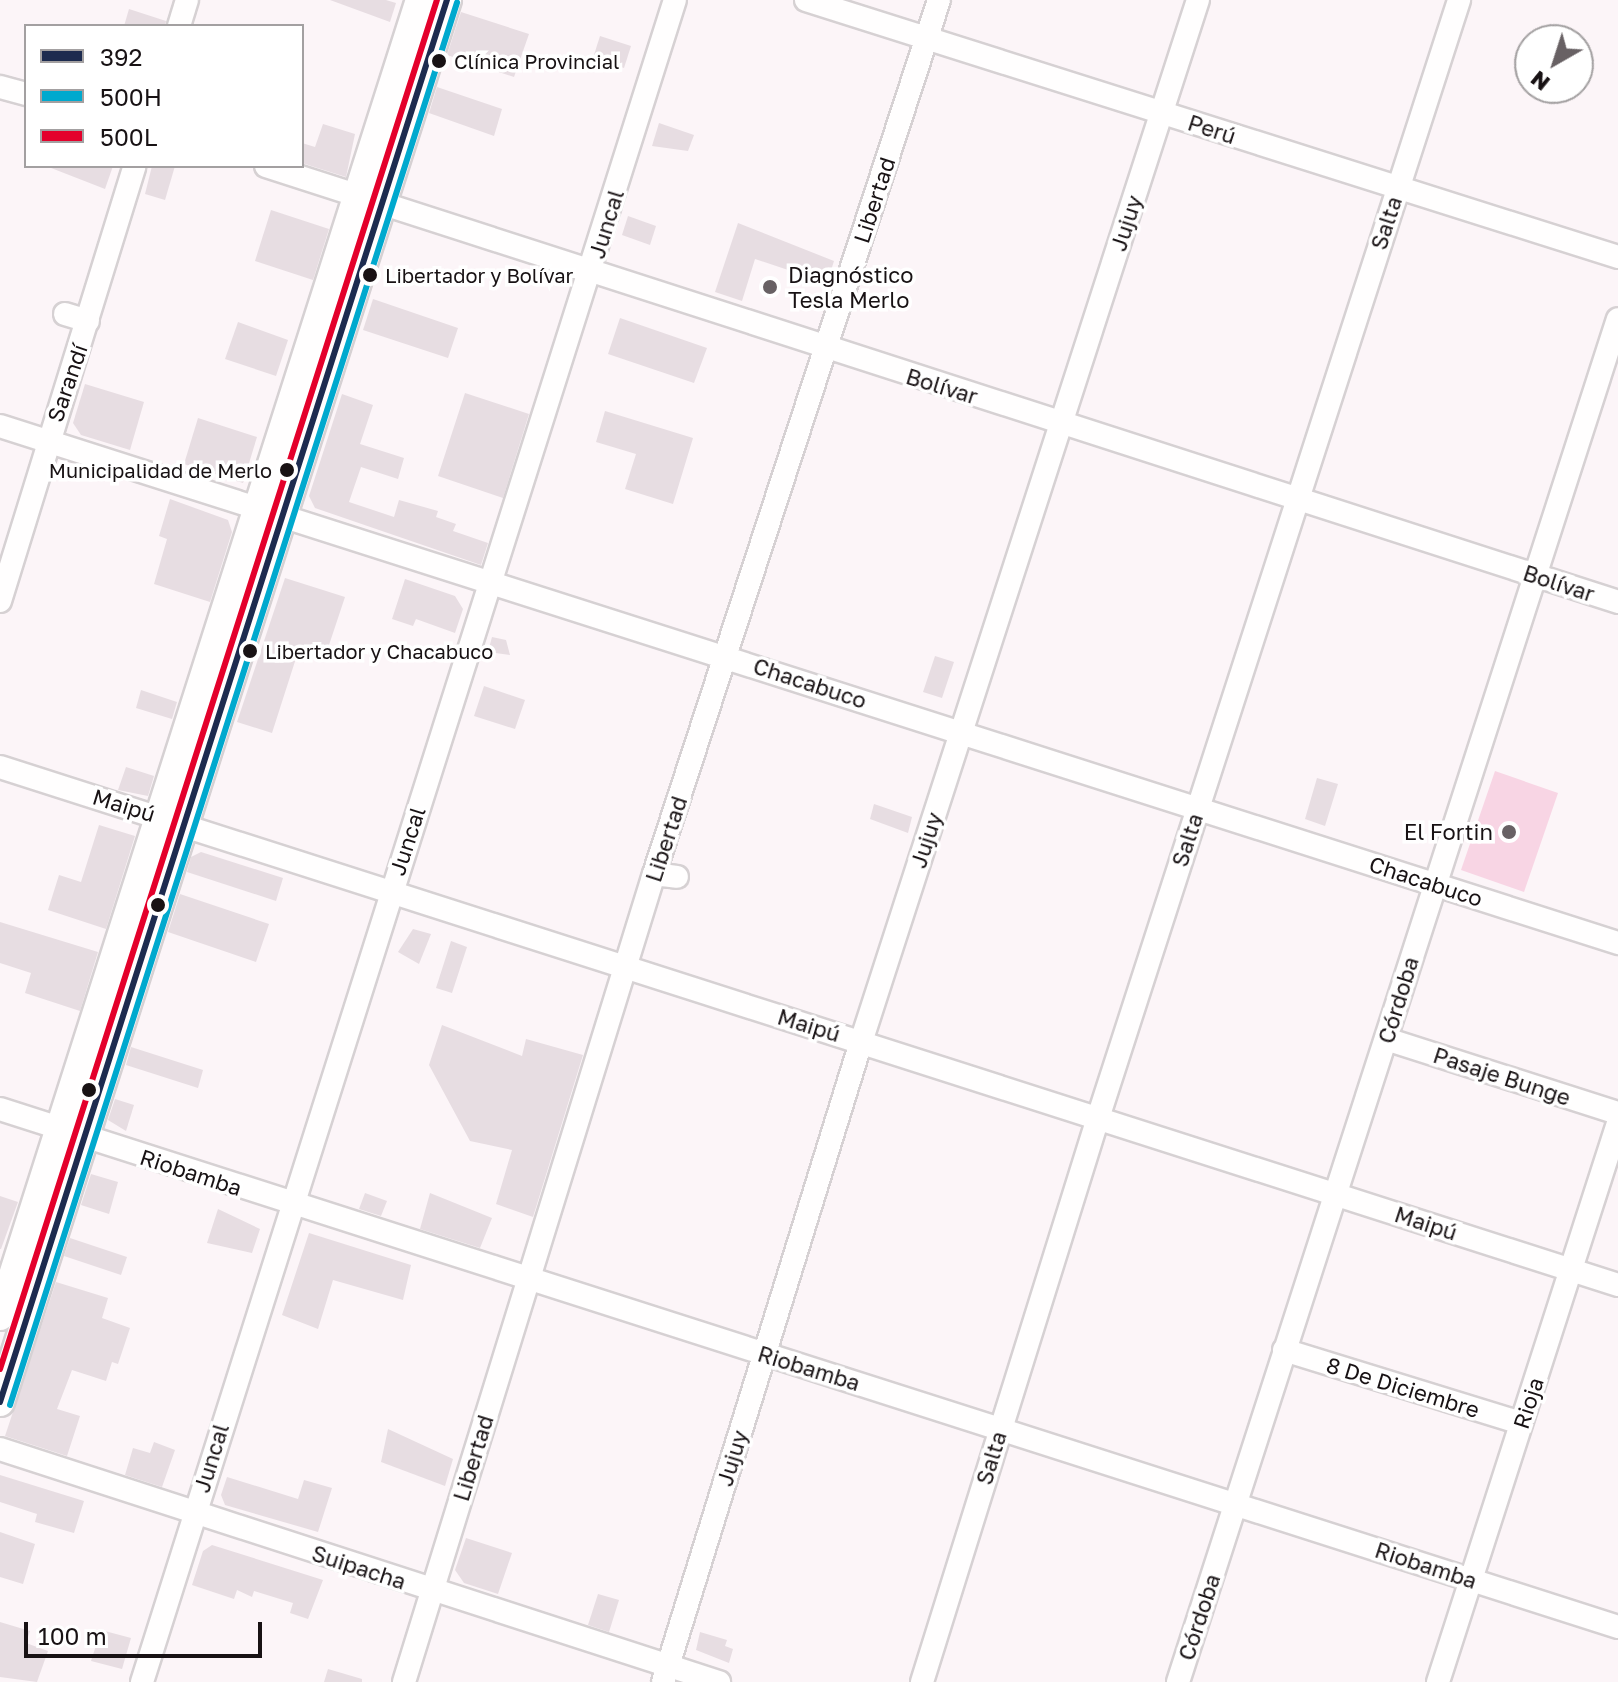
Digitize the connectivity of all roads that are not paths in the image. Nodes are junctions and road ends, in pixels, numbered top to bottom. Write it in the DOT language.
graph roads {
  1 [pos="187,0"];
  2 [pos="420,0"];
  3 [pos="447,0"];
  4 [pos="675,0"];
  5 [pos="806,0"];
  6 [pos="939,0"];
  7 [pos="1198,0"];
  8 [pos="1459,0"];
  9 [pos="180,24"];
  10 [pos="927,37"];
  11 [pos="0,87"];
  12 [pos="24,93"];
  13 [pos="1161,113"];
  14 [pos="134,168"];
  15 [pos="272,168"];
  16 [pos="1397,188"];
  17 [pos="370,199"];
  18 [pos="1618,257"];
  19 [pos="590,275"];
  20 [pos="65,314"];
  21 [pos="1618,319"];
  22 [pos="88,321"];
  23 [pos="826,349"];
  24 [pos="1062,423"];
  25 [pos="0,426"];
  26 [pos="48,441"];
  27 [pos="1297,498"];
  28 [pos="269,512"];
  29 [pos="1533,575"];
  30 [pos="492,583"];
  31 [pos="0,601"];
  32 [pos="1618,602"];
  33 [pos="727,656"];
  34 [pos="961,731"];
  35 [pos="0,767"];
  36 [pos="1197,808"];
  37 [pos="171,820"];
  38 [pos="654,874"];
  39 [pos="677,877"];
  40 [pos="1433,883"];
  41 [pos="390,892"];
  42 [pos="1618,943"];
  43 [pos="626,968"];
  44 [pos="1386,1039"];
  45 [pos="861,1042"];
  46 [pos="0,1109"];
  47 [pos="1618,1113"];
  48 [pos="1098,1118"];
  49 [pos="1618,1123"];
  50 [pos="72,1133"];
  51 [pos="1335,1194"];
  52 [pos="290,1204"];
  53 [pos="1571,1270"];
  54 [pos="527,1279"];
  55 [pos="1618,1285"];
  56 [pos="0,1316"];
  57 [pos="1284,1350"];
  58 [pos="764,1354"];
  59 [pos="0,1402"];
  60 [pos="1521,1423"];
  61 [pos="1000,1428"];
  62 [pos="0,1449"];
  63 [pos="1236,1504"];
  64 [pos="194,1514"];
  65 [pos="1471,1580"];
  66 [pos="432,1591"];
  67 [pos="1618,1627"];
  68 [pos="666,1674"];
  69 [pos="142,1682"];
  70 [pos="404,1682"];
  71 [pos="719,1682"];
  72 [pos="922,1682"];
  73 [pos="1178,1682"];
  74 [pos="1438,1682"];
  1 -- 9 [label="street"];
  2 -- 17 [label="main road"];
  3 -- 17 [label="main road"];
  4 -- 19 [label="street, Juncal"];
  5 -- 10 [label="street, Perú"];
  6 -- 10 [label="street, Libertad"];
  7 -- 13 [label="street, Jujuy"];
  8 -- 16 [label="street, Salta"];
  10 -- 13 [label="street, Perú"];
  10 -- 23 [label="street, Libertad"];
  11 -- 12 [label="street"];
  13 -- 16 [label="street, Perú"];
  13 -- 24 [label="street, Jujuy"];
  14 -- 22 [label="street, Sarandí"];
  15 -- 17 [label="street, Bolívar"];
  16 -- 18 [label="street, Perú"];
  16 -- 27 [label="street, Salta"];
  17 -- 19 [label="street, Bolívar"];
  17 -- 28 [label="main road"];
  19 -- 23 [label="street, Bolívar"];
  19 -- 30 [label="street, Juncal"];
  20 -- 22 [label="street"];
  21 -- 29 [label="street, Córdoba"];
  22 -- 26 [label="street, Sarandí"];
  23 -- 24 [label="street, Bolívar"];
  23 -- 33 [label="street, Libertad"];
  24 -- 27 [label="street, Bolívar"];
  24 -- 34 [label="street, Jujuy"];
  25 -- 26 [label="street, Chacabuco"];
  26 -- 28 [label="street, Chacabuco"];
  26 -- 31 [label="street, Sarandí"];
  27 -- 29 [label="street, Bolívar"];
  27 -- 36 [label="street, Salta"];
  28 -- 30 [label="street, Chacabuco"];
  28 -- 37 [label="main road"];
  29 -- 32 [label="street, Bolívar"];
  29 -- 40 [label="street, Córdoba"];
  30 -- 33 [label="street, Chacabuco"];
  30 -- 41 [label="street, Juncal"];
  33 -- 34 [label="street, Chacabuco"];
  33 -- 38 [label="street, Libertad"];
  34 -- 36 [label="street, Chacabuco"];
  34 -- 45 [label="street, Jujuy"];
  35 -- 37 [label="street, Maipú"];
  36 -- 40 [label="street, Chacabuco"];
  36 -- 48 [label="street, Salta"];
  37 -- 41 [label="street, Maipú"];
  37 -- 50 [label="main road"];
  38 -- 39 [label="street"];
  38 -- 43 [label="street, Libertad"];
  40 -- 42 [label="street, Chacabuco"];
  40 -- 44 [label="street, Córdoba"];
  41 -- 43 [label="street, Maipú"];
  41 -- 52 [label="street, Juncal"];
  43 -- 45 [label="street, Maipú"];
  43 -- 54 [label="street, Libertad"];
  44 -- 47 [label="street, Pasaje Bunge"];
  44 -- 51 [label="street, Córdoba"];
  45 -- 48 [label="street, Maipú"];
  45 -- 58 [label="street, Jujuy"];
  46 -- 50 [label="street, Riobamba"];
  48 -- 51 [label="street, Maipú"];
  48 -- 61 [label="street, Salta"];
  49 -- 53 [label="street, Rioja"];
  50 -- 52 [label="street, Riobamba"];
  50 -- 56 [label="main road"];
  50 -- 59 [label="main road"];
  51 -- 53 [label="street, Maipú"];
  51 -- 57 [label="street, Córdoba"];
  52 -- 54 [label="street, Riobamba"];
  52 -- 64 [label="street, Juncal"];
  53 -- 55 [label="street, Maipú"];
  53 -- 60 [label="street, Rioja"];
  54 -- 58 [label="street, Riobamba"];
  54 -- 66 [label="street, Libertad"];
  57 -- 60 [label="street, 8 De Diciembre"];
  57 -- 63 [label="street, Córdoba"];
  58 -- 61 [label="street, Riobamba"];
  58 -- 68 [label="street, Jujuy"];
  60 -- 65 [label="street, Rioja"];
  61 -- 63 [label="street, Riobamba"];
  61 -- 72 [label="street, Salta"];
  62 -- 64 [label="street, Suipacha"];
  63 -- 65 [label="street, Riobamba"];
  63 -- 73 [label="street, Córdoba"];
  64 -- 66 [label="street, Suipacha"];
  64 -- 69 [label="street, Juncal"];
  65 -- 67 [label="street, Riobamba"];
  65 -- 74 [label="street, Rioja"];
  66 -- 68 [label="street, Suipacha"];
  66 -- 70 [label="street, Libertad"];
  68 -- 71 [label="street, Suipacha"];
}
